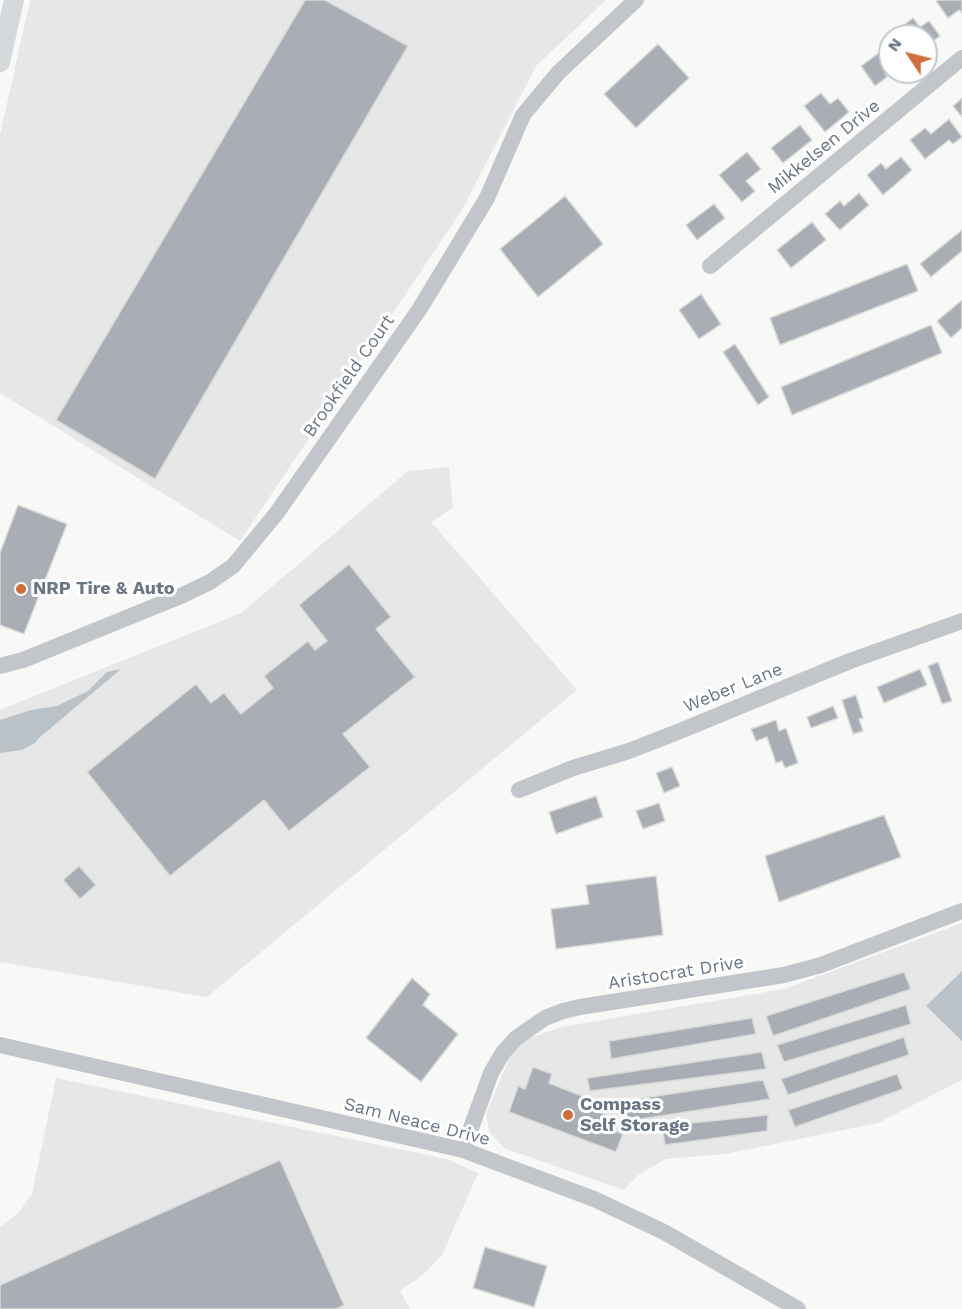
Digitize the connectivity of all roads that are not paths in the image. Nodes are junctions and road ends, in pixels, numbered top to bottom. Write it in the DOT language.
graph roads {
  1 [pos="14,0"];
  2 [pos="636,0"];
  3 [pos="962,58"];
  4 [pos="0,62"];
  5 [pos="710,266"];
  6 [pos="962,621"];
  7 [pos="0,666"];
  8 [pos="519,790"];
  9 [pos="962,911"];
  10 [pos="0,1045"];
  11 [pos="463,1150"];
  12 [pos="798,1309"];
  1 -- 4 [label="main road"];
  2 -- 7 [label="street, Brookfield Court"];
  3 -- 5 [label="street, Mikkelsen Drive"];
  6 -- 8 [label="street, Weber Lane"];
  9 -- 11 [label="street, Aristocrat Drive"];
  10 -- 11 [label="street, Sam Neace Drive"];
  11 -- 12 [label="street, Sam Neace Drive"];
}
